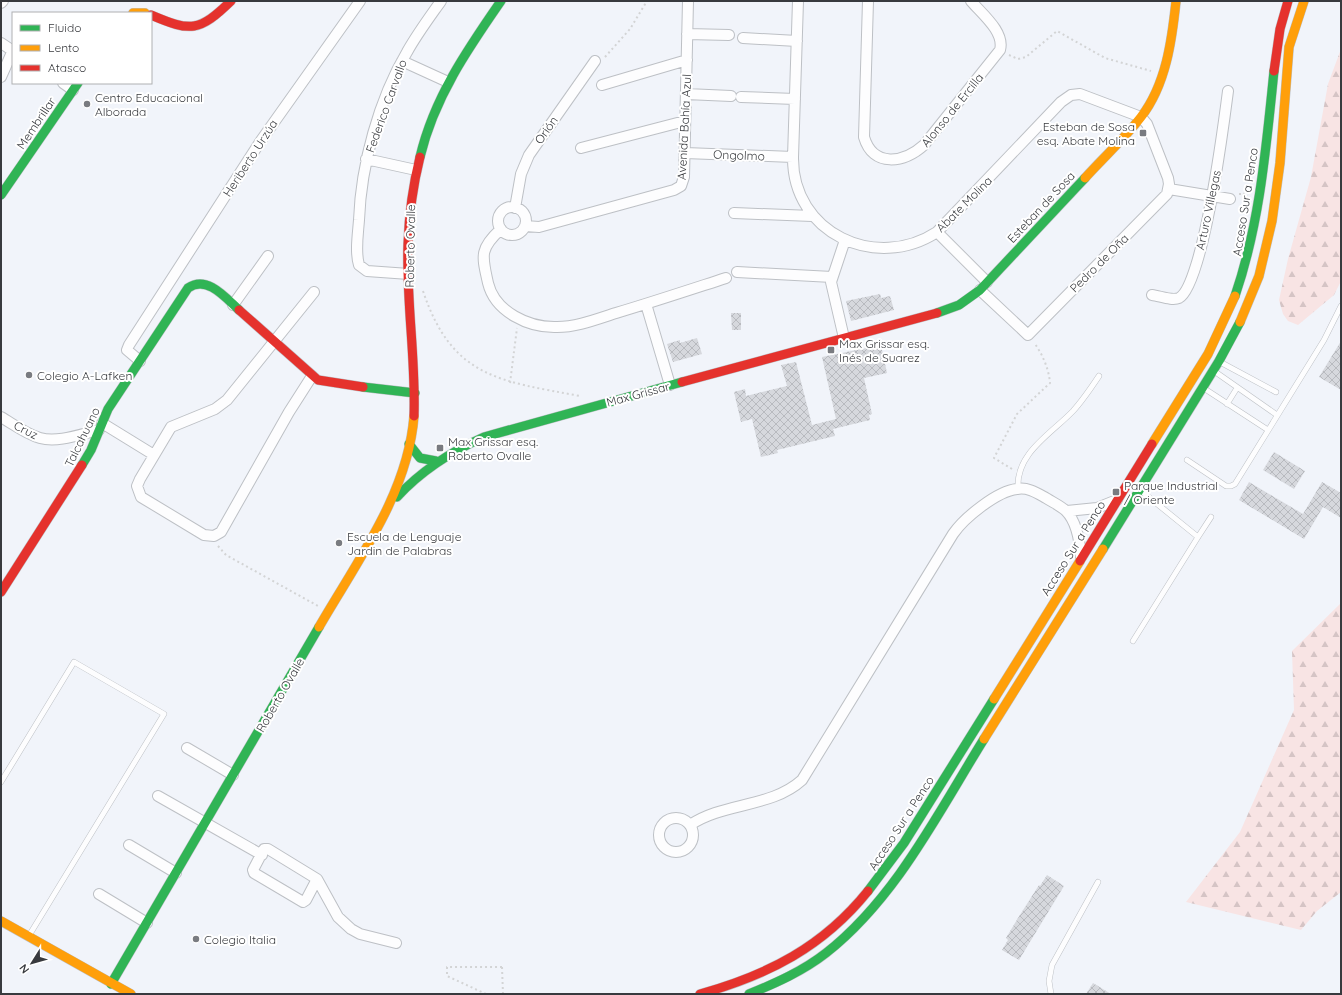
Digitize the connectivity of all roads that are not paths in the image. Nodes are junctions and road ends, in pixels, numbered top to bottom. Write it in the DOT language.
graph roads {
  1 [pos="231,1"];
  2 [pos="360,1"];
  3 [pos="440,1"];
  4 [pos="688,1"];
  5 [pos="798,1"];
  6 [pos="868,1"];
  7 [pos="971,1"];
  8 [pos="1288,1"];
  9 [pos="1304,1"];
  10 [pos="499,2"];
  11 [pos="1176,5"];
  12 [pos="152,15"];
  13 [pos="687,34"];
  14 [pos="729,34"];
  15 [pos="743,38"];
  16 [pos="796,42"];
  17 [pos="1,43"];
  18 [pos="12,49"];
  19 [pos="12,52"];
  20 [pos="687,60"];
  21 [pos="402,61"];
  22 [pos="595,61"];
  23 [pos="1,78"];
  24 [pos="448,82"];
  25 [pos="602,85"];
  26 [pos="76,86"];
  27 [pos="1228,91"];
  28 [pos="686,94"];
  29 [pos="795,99"];
  30 [pos="1141,117"];
  31 [pos="685,121"];
  32 [pos="582,148"];
  33 [pos="685,153"];
  34 [pos="793,157"];
  35 [pos="366,159"];
  36 [pos="416,170"];
  37 [pos="1169,189"];
  38 [pos="1,196"];
  39 [pos="1213,196"];
  40 [pos="1230,199"];
  41 [pos="515,208"];
  42 [pos="734,213"];
  43 [pos="812,216"];
  44 [pos="525,226"];
  45 [pos="501,229"];
  46 [pos="937,232"];
  47 [pos="845,240"];
  48 [pos="268,256"];
  49 [pos="737,272"];
  50 [pos="409,274"];
  51 [pos="832,277"];
  52 [pos="726,278"];
  53 [pos="987,282"];
  54 [pos="980,290"];
  55 [pos="314,292"];
  56 [pos="1152,295"];
  57 [pos="646,304"];
  58 [pos="233,305"];
  59 [pos="1341,306"];
  60 [pos="146,319"];
  61 [pos="160,329"];
  62 [pos="844,338"];
  63 [pos="274,341"];
  64 [pos="140,361"];
  65 [pos="1219,361"];
  66 [pos="1213,371"];
  67 [pos="312,376"];
  68 [pos="1099,376"];
  69 [pos="670,385"];
  70 [pos="1202,388"];
  71 [pos="1237,388"];
  72 [pos="1276,392"];
  73 [pos="414,393"];
  74 [pos="1227,404"];
  75 [pos="1277,415"];
  76 [pos="1,417"];
  77 [pos="100,426"];
  78 [pos="1268,430"];
  79 [pos="409,444"];
  80 [pos="154,455"];
  81 [pos="1187,460"];
  82 [pos="436,461"];
  83 [pos="1018,488"];
  84 [pos="1139,489"];
  85 [pos="1118,500"];
  86 [pos="390,504"];
  87 [pos="1067,511"];
  88 [pos="1212,517"];
  89 [pos="1198,536"];
  90 [pos="1081,558"];
  91 [pos="1,592"];
  92 [pos="1133,642"];
  93 [pos="187,748"];
  94 [pos="233,775"];
  95 [pos="1,782"];
  96 [pos="158,796"];
  97 [pos="205,823"];
  98 [pos="690,825"];
  99 [pos="129,845"];
  100 [pos="262,855"];
  101 [pos="176,873"];
  102 [pos="317,880"];
  103 [pos="1098,882"];
  104 [pos="99,894"];
  105 [pos="1,921"];
  106 [pos="147,923"];
  107 [pos="28,937"];
  108 [pos="396,943"];
  109 [pos="111,984"];
  110 [pos="110,994"];
  111 [pos="131,994"];
  112 [pos="700,994"];
  113 [pos="749,994"];
  114 [pos="1051,994"];
  1 -- 12 [label="street"];
  2 -- 60 [label="street, Heriberto Urzúa"];
  3 -- 21 [label="street, Federico Carvallo"];
  4 -- 13 [label="street, Avenida Bahía Azul"];
  5 -- 16 [label="street, Abate Molina"];
  6 -- 7 [label="street, Alonso de Ercilla"];
  8 -- 85 [label="street, Acceso Sur a Penco"];
  9 -- 65 [label="street"];
  10 -- 24 [label="street, Roberto Ovalle"];
  11 -- 30 [label="street, Esteban de Sosa"];
  13 -- 14 [label="street"];
  13 -- 20 [label="street, Avenida Bahía Azul"];
  15 -- 16 [label="street"];
  16 -- 29 [label="street, Abate Molina"];
  17 -- 18 [label="street"];
  19 -- 23 [label="street"];
  20 -- 25 [label="street"];
  20 -- 28 [label="street, Avenida Bahía Azul"];
  21 -- 24 [label="street"];
  21 -- 35 [label="street, Federico Carvallo"];
  22 -- 41 [label="street, Orión"];
  24 -- 36 [label="street, Roberto Ovalle"];
  26 -- 38 [label="street, Membrillar"];
  27 -- 39 [label="street, Arturo Villegas"];
  28 -- 29 [label="street"];
  28 -- 31 [label="street, Avenida Bahía Azul"];
  29 -- 34 [label="street, Abate Molina"];
  30 -- 37 [label="street"];
  30 -- 46 [label="street, Abate Molina"];
  30 -- 53 [label="street, Esteban de Sosa"];
  31 -- 32 [label="street"];
  31 -- 33 [label="street, Avenida Bahía Azul"];
  33 -- 34 [label="street, Ongolmo"];
  33 -- 44 [label="street, Avenida Bahía Azul"];
  34 -- 43 [label="street, Abate Molina"];
  35 -- 36 [label="street"];
  35 -- 50 [label="street, Federico Carvallo"];
  36 -- 50 [label="street, Roberto Ovalle"];
  37 -- 39 [label="street"];
  37 -- 54 [label="street, Pedro de Oña"];
  39 -- 40 [label="street"];
  39 -- 56 [label="street, Arturo Villegas"];
  41 -- 44 [label="street"];
  41 -- 45 [label="street"];
  42 -- 43 [label="street"];
  43 -- 47 [label="street, Abate Molina"];
  44 -- 45 [label="street, Avenida Bahía Azul"];
  45 -- 57 [label="street"];
  46 -- 47 [label="street, Abate Molina"];
  46 -- 53 [label="street"];
  47 -- 51 [label="street"];
  48 -- 58 [label="street"];
  49 -- 51 [label="street"];
  50 -- 73 [label="street, Roberto Ovalle"];
  51 -- 62 [label="street"];
  52 -- 57 [label="street"];
  53 -- 54 [label="street, Esteban de Sosa"];
  54 -- 62 [label="street, Esteban de Sosa"];
  55 -- 63 [label="street"];
  57 -- 69 [label="street"];
  58 -- 61 [label="street, Talcahuano"];
  58 -- 63 [label="street"];
  59 -- 75 [label="lane"];
  60 -- 61 [label="street"];
  60 -- 64 [label="street, Heriberto Urzúa"];
  61 -- 64 [label="street, Talcahuano"];
  62 -- 69 [label="street, Max Grissar"];
  63 -- 67 [label="street"];
  63 -- 80 [label="street"];
  64 -- 77 [label="street, Talcahuano"];
  65 -- 66 [label="street"];
  65 -- 72 [label="lane"];
  66 -- 70 [label="street"];
  66 -- 71 [label="lane"];
  67 -- 73 [label="street"];
  67 -- 80 [label="street"];
  68 -- 83 [label="lane"];
  69 -- 82 [label="street, Max Grissar"];
  70 -- 74 [label="lane"];
  70 -- 84 [label="street"];
  71 -- 74 [label="lane"];
  71 -- 75 [label="lane"];
  73 -- 79 [label="street, Roberto Ovalle"];
  74 -- 78 [label="lane"];
  75 -- 78 [label="lane"];
  76 -- 77 [label="street, Cruz"];
  77 -- 80 [label="street"];
  77 -- 91 [label="street, Talcahuano"];
  78 -- 81 [label="lane"];
  79 -- 82 [label="street"];
  79 -- 86 [label="street, Roberto Ovalle"];
  82 -- 86 [label="street, Max Grissar"];
  83 -- 87 [label="street"];
  83 -- 98 [label="street"];
  84 -- 89 [label="lane"];
  84 -- 113 [label="street"];
  85 -- 87 [label="street"];
  85 -- 90 [label="street, Acceso Sur a Penco"];
  86 -- 94 [label="street, Roberto Ovalle"];
  87 -- 90 [label="street"];
  88 -- 89 [label="lane"];
  89 -- 92 [label="lane"];
  90 -- 112 [label="street, Acceso Sur a Penco"];
  93 -- 94 [label="street"];
  94 -- 97 [label="street, Roberto Ovalle"];
  95 -- 107 [label="lane"];
  96 -- 97 [label="street"];
  97 -- 100 [label="street"];
  97 -- 101 [label="street, Roberto Ovalle"];
  99 -- 101 [label="street"];
  100 -- 102 [label="street"];
  100 -- 102 [label="street"];
  101 -- 106 [label="street, Roberto Ovalle"];
  102 -- 108 [label="street"];
  103 -- 114 [label="lane"];
  104 -- 106 [label="street"];
  105 -- 107 [label="street"];
  106 -- 109 [label="street, Roberto Ovalle"];
  107 -- 109 [label="street"];
  109 -- 110 [label="street"];
  109 -- 111 [label="street"];
}
